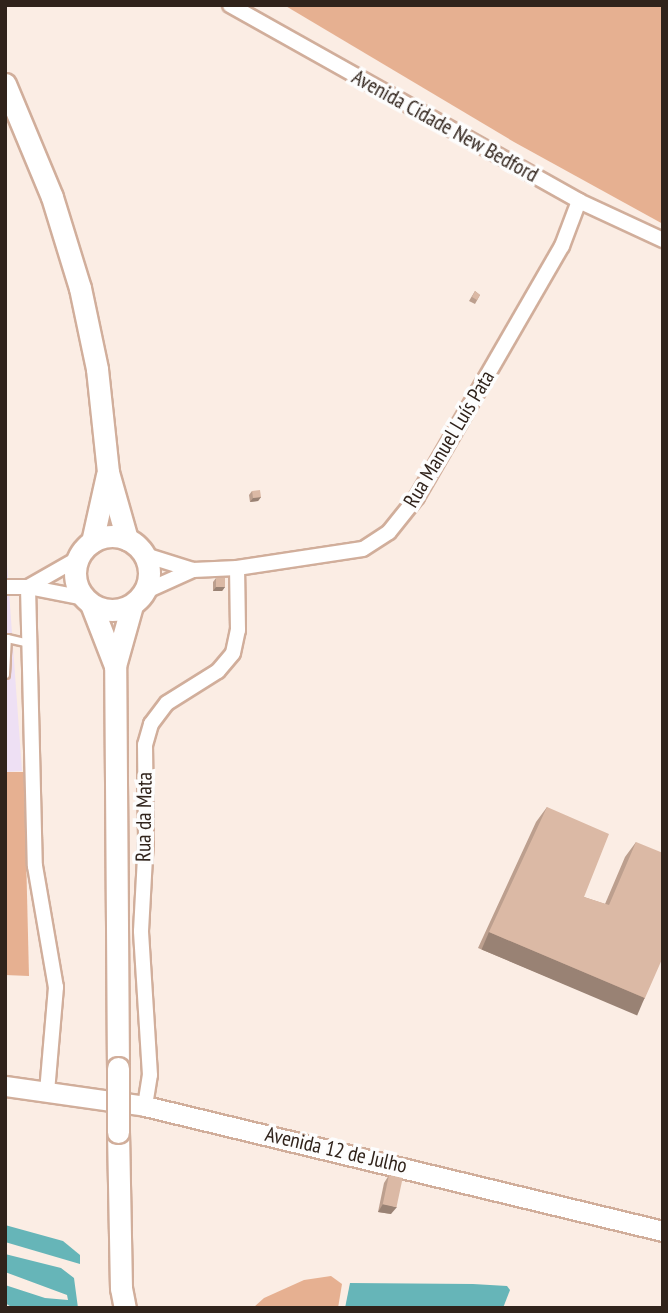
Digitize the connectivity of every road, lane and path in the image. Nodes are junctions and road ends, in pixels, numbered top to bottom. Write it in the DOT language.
graph roads {
  1 [pos="230,5"];
  2 [pos="5,83"];
  3 [pos="5,93"];
  4 [pos="16,112"];
  5 [pos="579,201"];
  6 [pos="663,240"];
  7 [pos="108,472"];
  8 [pos="127,539"];
  9 [pos="92,542"];
  10 [pos="145,555"];
  11 [pos="77,559"];
  12 [pos="236,568"];
  13 [pos="194,570"];
  14 [pos="5,587"];
  15 [pos="28,587"];
  16 [pos="138,599"];
  17 [pos="87,601"];
  18 [pos="29,642"];
  19 [pos="115,666"];
  20 [pos="5,674"];
  21 [pos="5,1086"];
  22 [pos="47,1091"];
  23 [pos="145,1106"];
  24 [pos="663,1231"];
  25 [pos="125,1308"];
  1 -- 5 [label="street, Avenida Cidade New Bedford"];
  2 -- 4 [label="main road"];
  3 -- 4 [label="main road"];
  4 -- 7 [label="main road"];
  5 -- 6 [label="street, Avenida Cidade New Bedford"];
  5 -- 12 [label="street, Rua Manuel Luís Pata"];
  7 -- 8 [label="main road"];
  7 -- 9 [label="main road"];
  8 -- 9 [label="main road"];
  8 -- 10 [label="main road"];
  9 -- 11 [label="main road"];
  10 -- 13 [label="street"];
  10 -- 16 [label="main road"];
  11 -- 15 [label="street"];
  11 -- 17 [label="main road"];
  12 -- 13 [label="street, Rua Manuel Luís Pata"];
  12 -- 23 [label="street, Rua da Mata"];
  13 -- 16 [label="street"];
  14 -- 15 [label="street"];
  15 -- 17 [label="street"];
  15 -- 18 [label="street"];
  16 -- 17 [label="main road"];
  16 -- 19 [label="main road"];
  17 -- 19 [label="main road"];
  18 -- 20 [label="lane"];
  18 -- 22 [label="street"];
  19 -- 25 [label="main road, bridge"];
  21 -- 22 [label="main road, Avenida 12 de Julho"];
  22 -- 23 [label="main road, Avenida 12 de Julho"];
  23 -- 24 [label="main road, Avenida 12 de Julho"];
}
